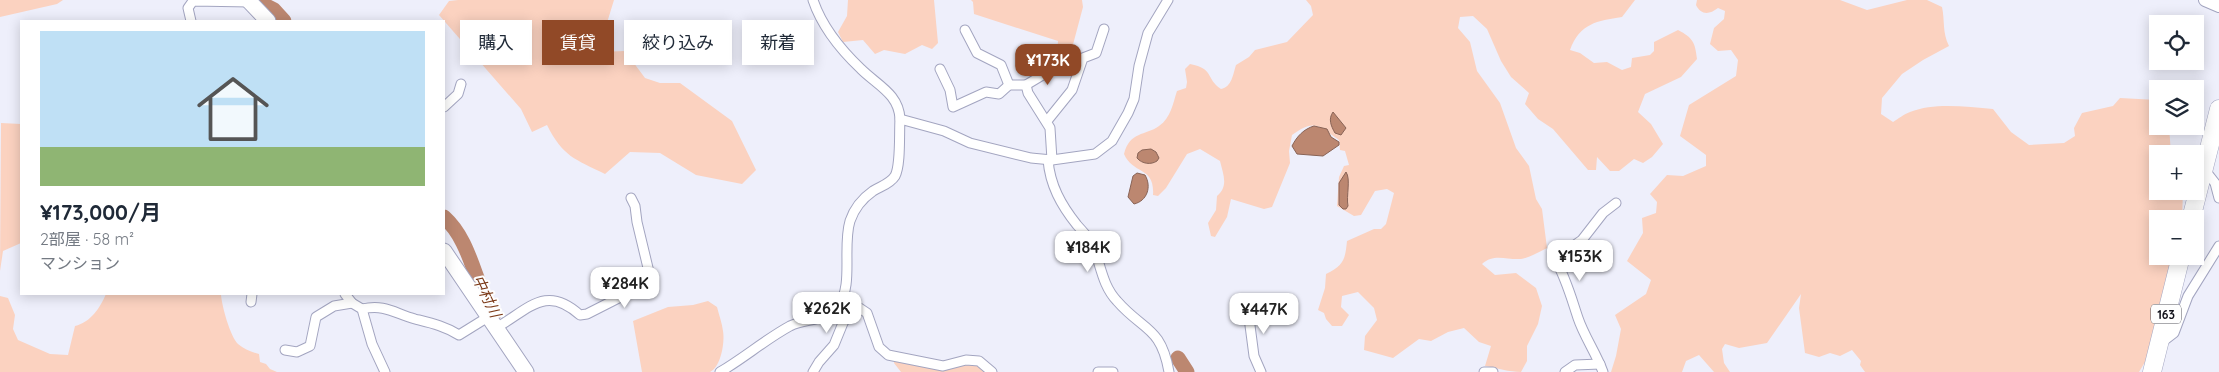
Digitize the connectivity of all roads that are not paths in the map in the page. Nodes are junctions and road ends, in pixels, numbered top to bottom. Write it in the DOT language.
graph roads {
  1 [pos="813,0"];
  2 [pos="1168,0"];
  3 [pos="2205,0"];
  4 [pos="249,1"];
  5 [pos="2219,6"];
  6 [pos="191,20"];
  7 [pos="267,20"];
  8 [pos="1104,29"];
  9 [pos="966,30"];
  10 [pos="1046,65"];
  11 [pos="940,69"];
  12 [pos="461,84"];
  13 [pos="1009,85"];
  14 [pos="1026,85"];
  15 [pos="445,106"];
  16 [pos="2219,109"];
  17 [pos="900,119"];
  18 [pos="1047,121"];
  19 [pos="1050,160"];
  20 [pos="2204,168"];
  21 [pos="631,198"];
  22 [pos="2219,198"];
  23 [pos="1616,203"];
  24 [pos="2219,246"];
  25 [pos="445,252"];
  26 [pos="2179,265"];
  27 [pos="346,295"];
  28 [pos="843,297"];
  29 [pos="352,303"];
  30 [pos="854,304"];
  31 [pos="1245,306"];
  32 [pos="362,308"];
  33 [pos="492,322"];
  34 [pos="2158,345"];
  35 [pos="285,350"];
  36 [pos="1601,368"];
  37 [pos="385,372"];
  38 [pos="526,372"];
  39 [pos="720,372"];
  40 [pos="813,372"];
  41 [pos="992,372"];
  42 [pos="1098,372"];
  43 [pos="1113,372"];
  44 [pos="1169,372"];
  45 [pos="1261,372"];
  46 [pos="1484,372"];
  47 [pos="1493,372"];
  48 [pos="1565,372"];
  49 [pos="2152,372"];
  1 -- 17 [label="street"];
  2 -- 19 [label="street"];
  3 -- 5 [label="street"];
  4 -- 6 [label="street"];
  4 -- 7 [label="main road"];
  8 -- 18 [label="street"];
  9 -- 13 [label="street"];
  10 -- 14 [label="street"];
  11 -- 13 [label="street"];
  12 -- 15 [label="street"];
  13 -- 14 [label="street"];
  14 -- 18 [label="street"];
  16 -- 20 [label="highway"];
  17 -- 19 [label="street"];
  17 -- 28 [label="street"];
  18 -- 19 [label="street"];
  19 -- 44 [label="street"];
  20 -- 22 [label="street"];
  21 -- 33 [label="street"];
  23 -- 36 [label="street"];
  24 -- 34 [label="street"];
  25 -- 33 [label="main road"];
  26 -- 34 [label="highway, 163"];
  27 -- 29 [label="street"];
  28 -- 30 [label="street"];
  28 -- 39 [label="street"];
  29 -- 32 [label="street"];
  29 -- 35 [label="street"];
  30 -- 40 [label="street"];
  30 -- 41 [label="street"];
  31 -- 45 [label="street"];
  32 -- 33 [label="street"];
  32 -- 37 [label="street"];
  33 -- 38 [label="main road"];
  34 -- 49 [label="highway, 163"];
  36 -- 48 [label="street"];
  42 -- 43 [label="street"];
  46 -- 47 [label="street"];
}
